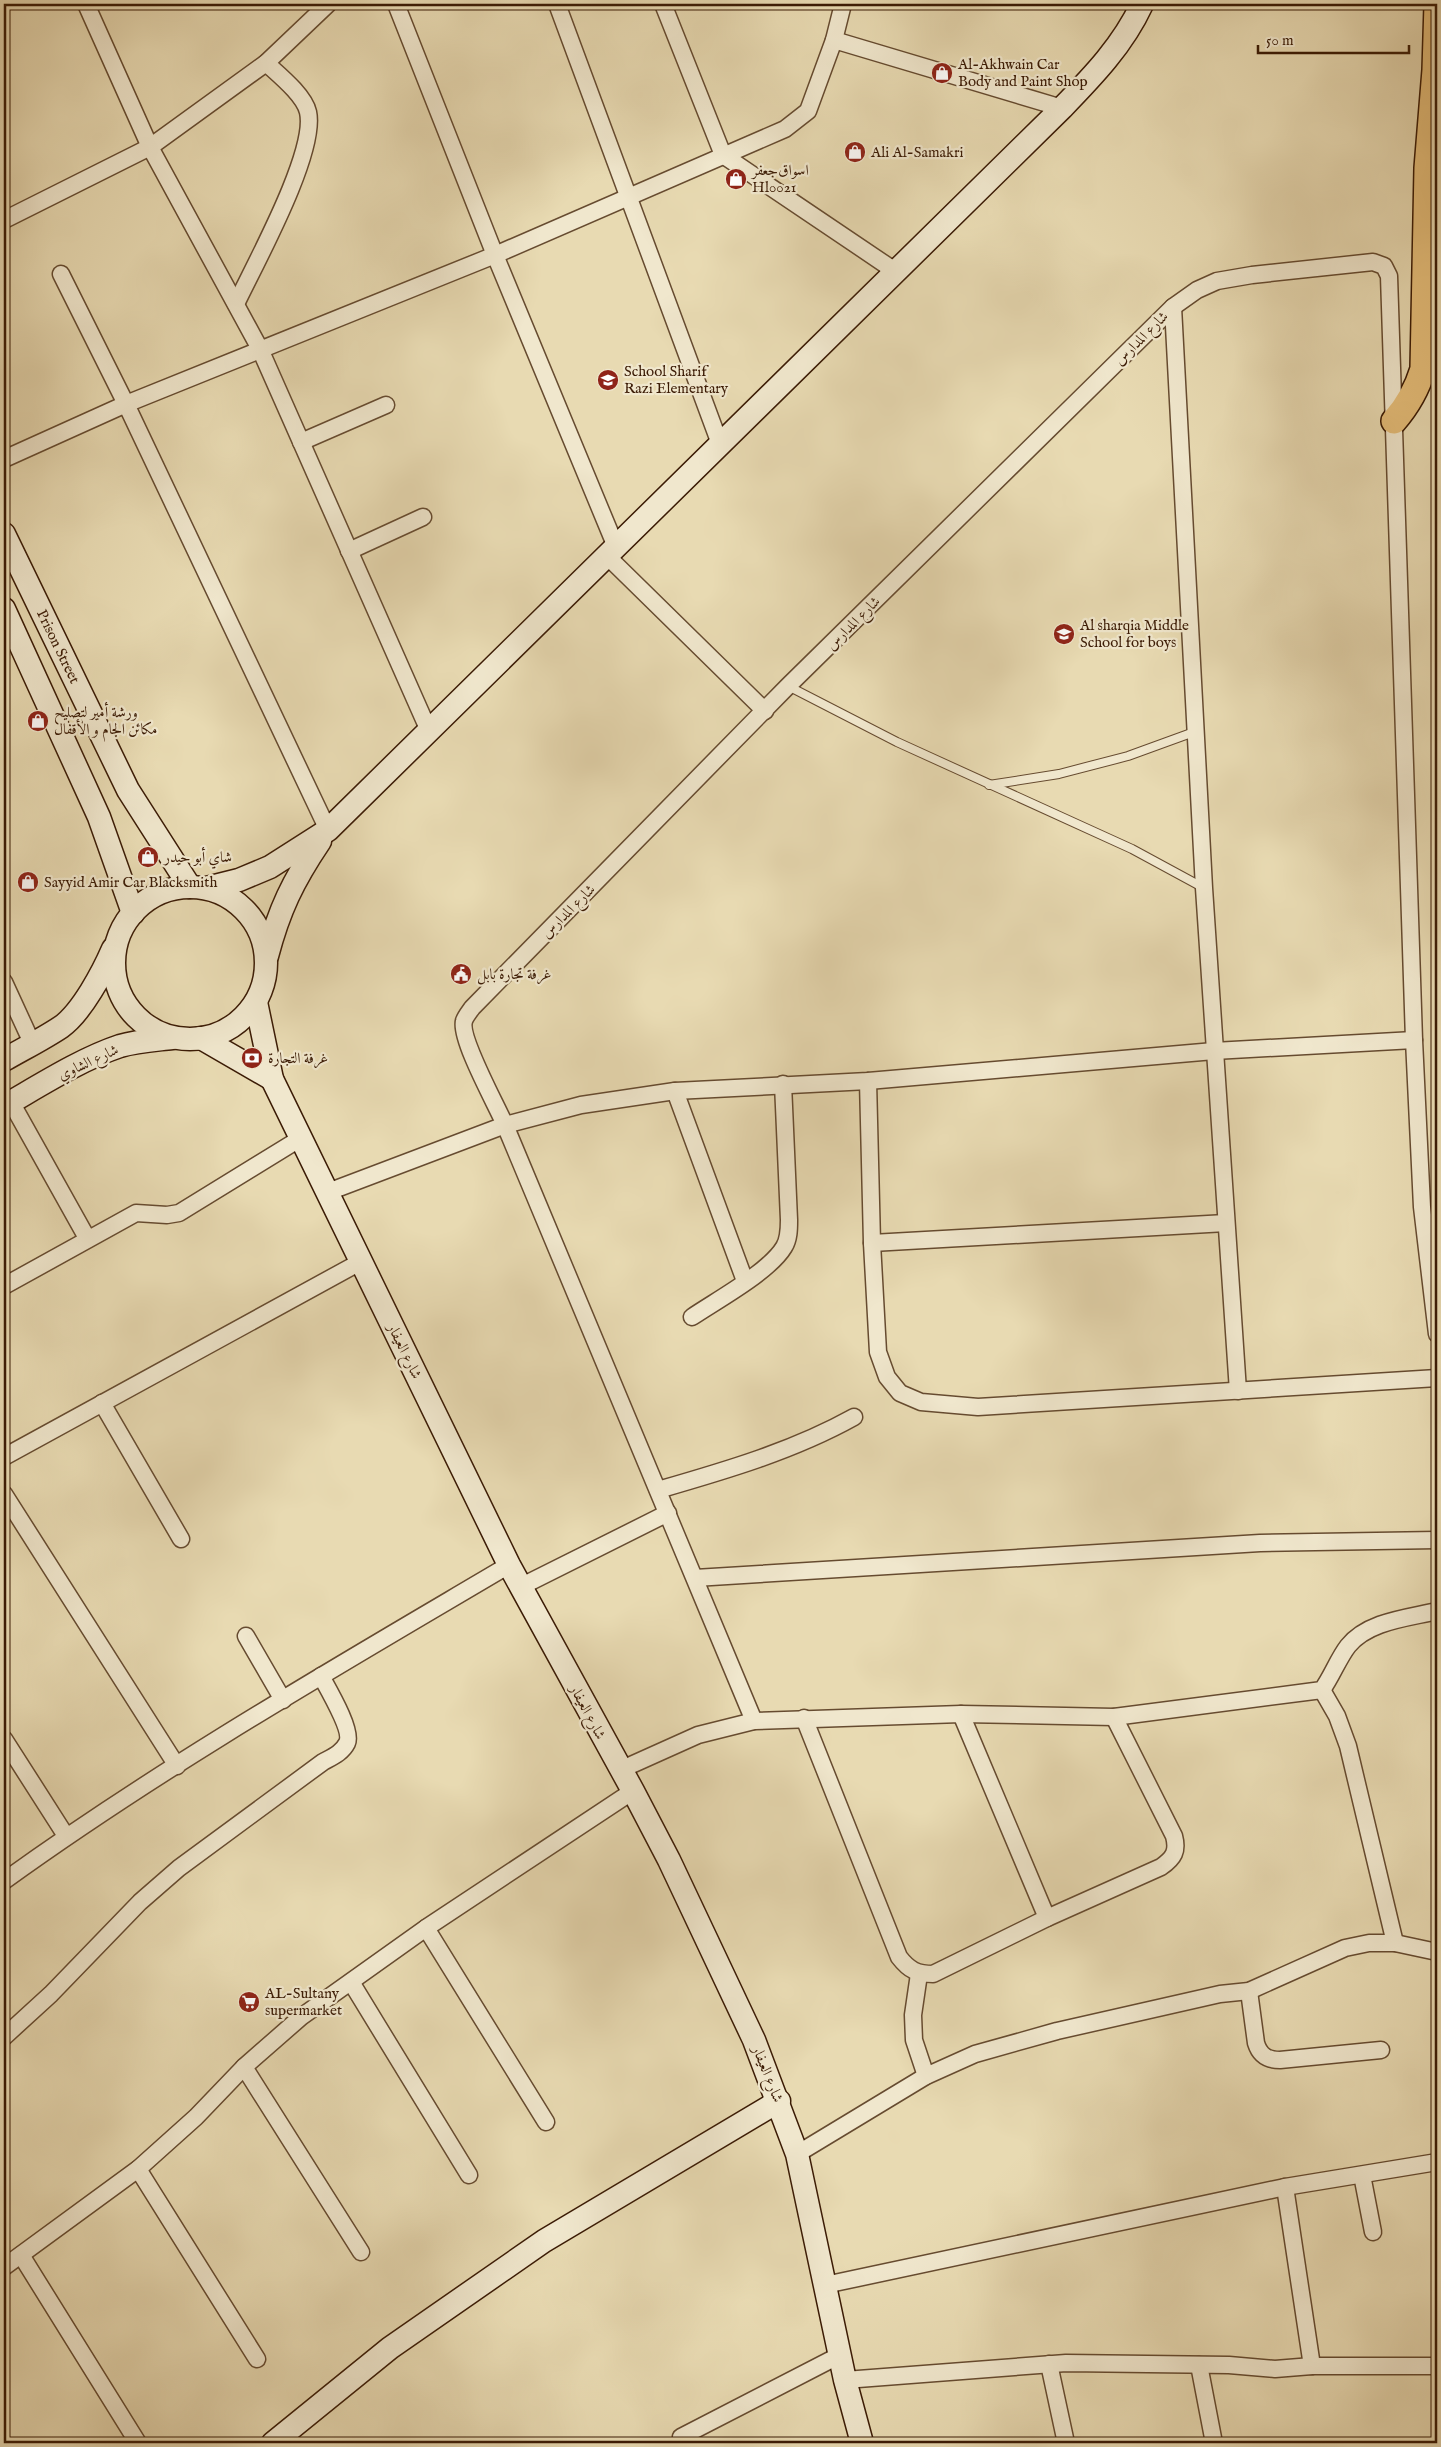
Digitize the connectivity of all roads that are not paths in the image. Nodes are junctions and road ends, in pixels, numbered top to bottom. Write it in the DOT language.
graph roads {
  1 [pos="86,4"];
  2 [pos="328,4"];
  3 [pos="396,4"];
  4 [pos="557,4"];
  5 [pos="663,4"];
  6 [pos="843,4"];
  7 [pos="1142,4"];
  8 [pos="1437,4"];
  9 [pos="834,40"];
  10 [pos="266,63"];
  11 [pos="1062,108"];
  12 [pos="150,146"];
  13 [pos="723,155"];
  14 [pos="630,197"];
  15 [pos="4,220"];
  16 [pos="495,255"];
  17 [pos="895,271"];
  18 [pos="61,274"];
  19 [pos="236,304"];
  20 [pos="1173,307"];
  21 [pos="260,349"];
  22 [pos="126,404"];
  23 [pos="386,405"];
  24 [pos="1394,421"];
  25 [pos="301,442"];
  26 [pos="720,444"];
  27 [pos="4,459"];
  28 [pos="423,517"];
  29 [pos="4,534"];
  30 [pos="349,551"];
  31 [pos="611,551"];
  32 [pos="27,583"];
  33 [pos="4,598"];
  34 [pos="41,611"];
  35 [pos="8,618"];
  36 [pos="788,686"];
  37 [pos="765,711"];
  38 [pos="429,731"];
  39 [pos="1194,732"];
  40 [pos="989,785"];
  41 [pos="328,830"];
  42 [pos="199,887"];
  43 [pos="1204,888"];
  44 [pos="133,913"];
  45 [pos="118,939"];
  46 [pos="267,957"];
  47 [pos="4,982"];
  48 [pos="256,1002"];
  49 [pos="178,1038"];
  50 [pos="201,1038"];
  51 [pos="1414,1040"];
  52 [pos="32,1043"];
  53 [pos="1214,1051"];
  54 [pos="4,1060"];
  55 [pos="272,1079"];
  56 [pos="868,1081"];
  57 [pos="783,1084"];
  58 [pos="675,1091"];
  59 [pos="7,1104"];
  60 [pos="505,1125"];
  61 [pos="301,1138"];
  62 [pos="328,1192"];
  63 [pos="1226,1223"];
  64 [pos="87,1238"];
  65 [pos="872,1243"];
  66 [pos="362,1261"];
  67 [pos="746,1281"];
  68 [pos="4,1286"];
  69 [pos="692,1317"];
  70 [pos="1437,1334"];
  71 [pos="1437,1378"];
  72 [pos="1238,1391"];
  73 [pos="102,1403"];
  74 [pos="854,1417"];
  75 [pos="4,1457"];
  76 [pos="658,1490"];
  77 [pos="4,1494"];
  78 [pos="668,1513"];
  79 [pos="181,1539"];
  80 [pos="1437,1540"];
  81 [pos="509,1565"];
  82 [pos="695,1578"];
  83 [pos="520,1587"];
  84 [pos="1437,1611"];
  85 [pos="246,1636"];
  86 [pos="321,1676"];
  87 [pos="1322,1690"];
  88 [pos="283,1700"];
  89 [pos="961,1714"];
  90 [pos="1114,1717"];
  91 [pos="804,1718"];
  92 [pos="754,1721"];
  93 [pos="4,1739"];
  94 [pos="177,1766"];
  95 [pos="620,1770"];
  96 [pos="633,1791"];
  97 [pos="66,1836"];
  98 [pos="4,1881"];
  99 [pos="1047,1918"];
  100 [pos="426,1928"];
  101 [pos="1395,1943"];
  102 [pos="1437,1952"];
  103 [pos="919,1974"];
  104 [pos="351,1982"];
  105 [pos="1248,1991"];
  106 [pos="4,2038"];
  107 [pos="1381,2050"];
  108 [pos="244,2067"];
  109 [pos="926,2076"];
  110 [pos="778,2101"];
  111 [pos="546,2122"];
  112 [pos="797,2154"];
  113 [pos="1437,2162"];
  114 [pos="138,2169"];
  115 [pos="469,2175"];
  116 [pos="1362,2175"];
  117 [pos="1285,2187"];
  118 [pos="1373,2232"];
  119 [pos="361,2252"];
  120 [pos="21,2255"];
  121 [pos="4,2267"];
  122 [pos="825,2285"];
  123 [pos="840,2355"];
  124 [pos="257,2359"];
  125 [pos="1049,2364"];
  126 [pos="1199,2365"];
  127 [pos="1312,2366"];
  128 [pos="1437,2366"];
  129 [pos="845,2380"];
  130 [pos="682,2438"];
  131 [pos="138,2443"];
  132 [pos="273,2443"];
  133 [pos="862,2443"];
  134 [pos="1066,2443"];
  135 [pos="1214,2443"];
  1 -- 12 [label="street"];
  2 -- 10 [label="street"];
  3 -- 16 [label="street"];
  4 -- 14 [label="street"];
  5 -- 13 [label="street"];
  6 -- 9 [label="street"];
  7 -- 11 [label="main road"];
  8 -- 24 [label="main road"];
  9 -- 11 [label="street"];
  9 -- 13 [label="street"];
  10 -- 12 [label="street"];
  10 -- 19 [label="street"];
  11 -- 17 [label="main road"];
  12 -- 15 [label="street"];
  12 -- 19 [label="street"];
  13 -- 14 [label="street"];
  13 -- 17 [label="street"];
  14 -- 16 [label="street"];
  14 -- 26 [label="street"];
  16 -- 21 [label="street"];
  16 -- 31 [label="street"];
  17 -- 26 [label="main road"];
  18 -- 22 [label="street"];
  19 -- 21 [label="street"];
  20 -- 24 [label="street, شارع المدارس"];
  20 -- 36 [label="street, شارع المدارس"];
  20 -- 39 [label="street"];
  21 -- 22 [label="street"];
  21 -- 25 [label="street"];
  22 -- 27 [label="street"];
  22 -- 41 [label="street"];
  23 -- 25 [label="street"];
  24 -- 51 [label="street"];
  25 -- 30 [label="street"];
  26 -- 31 [label="main road"];
  28 -- 30 [label="street"];
  29 -- 32 [label="main road, Prison Street"];
  30 -- 38 [label="street"];
  31 -- 37 [label="street"];
  31 -- 38 [label="main road"];
  32 -- 33 [label="main road"];
  32 -- 34 [label="main road, Prison Street"];
  34 -- 35 [label="main road"];
  34 -- 42 [label="main road, Prison Street"];
  35 -- 44 [label="main road"];
  36 -- 37 [label="street, شارع المدارس"];
  36 -- 40 [label="lane"];
  37 -- 60 [label="street, شارع المدارس"];
  38 -- 41 [label="main road"];
  39 -- 40 [label="lane"];
  39 -- 43 [label="street"];
  40 -- 43 [label="lane"];
  41 -- 42 [label="main road"];
  41 -- 46 [label="main road"];
  42 -- 44 [label="main road"];
  42 -- 46 [label="main road"];
  43 -- 53 [label="street"];
  44 -- 45 [label="main road"];
  45 -- 49 [label="main road"];
  45 -- 52 [label="main road"];
  46 -- 48 [label="main road"];
  47 -- 52 [label="street"];
  48 -- 50 [label="main road"];
  48 -- 55 [label="main road, شارع العيفار"];
  49 -- 50 [label="main road"];
  49 -- 59 [label="main road, شارع الشاوي"];
  50 -- 55 [label="main road"];
  51 -- 53 [label="street"];
  51 -- 70 [label="street"];
  52 -- 54 [label="main road"];
  53 -- 56 [label="street"];
  53 -- 63 [label="street"];
  55 -- 61 [label="main road, شارع العيفار"];
  56 -- 57 [label="street"];
  56 -- 65 [label="street"];
  57 -- 58 [label="street"];
  57 -- 67 [label="street"];
  58 -- 60 [label="street"];
  58 -- 67 [label="street"];
  59 -- 64 [label="street"];
  60 -- 62 [label="street"];
  60 -- 76 [label="street, شارع المدارس"];
  61 -- 62 [label="main road, شارع العيفار"];
  61 -- 64 [label="street"];
  62 -- 66 [label="main road, شارع العيفار"];
  63 -- 65 [label="street"];
  63 -- 72 [label="street"];
  64 -- 68 [label="street"];
  65 -- 72 [label="street"];
  66 -- 73 [label="street"];
  66 -- 81 [label="main road, شارع العيفار"];
  67 -- 69 [label="street"];
  71 -- 72 [label="street"];
  73 -- 75 [label="street"];
  73 -- 79 [label="street"];
  74 -- 76 [label="street"];
  76 -- 78 [label="street, شارع المدارس"];
  77 -- 94 [label="street"];
  78 -- 82 [label="street, شارع المدارس"];
  78 -- 83 [label="street"];
  80 -- 82 [label="street"];
  81 -- 83 [label="main road, شارع العيفار"];
  81 -- 86 [label="street"];
  82 -- 92 [label="street, شارع المدارس"];
  83 -- 95 [label="main road, شارع العيفار"];
  84 -- 87 [label="street"];
  85 -- 88 [label="street"];
  86 -- 88 [label="street"];
  86 -- 106 [label="street"];
  87 -- 90 [label="street"];
  87 -- 101 [label="street"];
  88 -- 94 [label="street"];
  89 -- 90 [label="street"];
  89 -- 91 [label="street"];
  89 -- 99 [label="street"];
  90 -- 99 [label="street"];
  91 -- 92 [label="street"];
  91 -- 103 [label="street"];
  92 -- 95 [label="street"];
  93 -- 97 [label="street"];
  94 -- 97 [label="street"];
  95 -- 96 [label="main road, شارع العيفار"];
  96 -- 100 [label="street"];
  96 -- 110 [label="main road, شارع العيفار"];
  97 -- 98 [label="street"];
  99 -- 103 [label="street"];
  100 -- 104 [label="street"];
  100 -- 111 [label="street"];
  101 -- 102 [label="street"];
  101 -- 105 [label="street"];
  103 -- 109 [label="street"];
  104 -- 108 [label="street"];
  104 -- 115 [label="street"];
  105 -- 107 [label="street"];
  105 -- 109 [label="street"];
  108 -- 114 [label="street"];
  108 -- 119 [label="street"];
  109 -- 112 [label="street"];
  110 -- 112 [label="main road, شارع العيفار"];
  110 -- 132 [label="main road"];
  112 -- 122 [label="main road, شارع العيفار"];
  113 -- 116 [label="street"];
  114 -- 120 [label="street"];
  114 -- 124 [label="street"];
  116 -- 117 [label="street"];
  116 -- 118 [label="street"];
  117 -- 122 [label="street"];
  117 -- 127 [label="street"];
  120 -- 121 [label="street"];
  120 -- 131 [label="street"];
  122 -- 123 [label="main road, شارع العيفار"];
  123 -- 129 [label="main road, شارع العيفار"];
  123 -- 130 [label="street"];
  125 -- 126 [label="street"];
  125 -- 129 [label="street"];
  125 -- 134 [label="street"];
  126 -- 127 [label="street"];
  126 -- 135 [label="street"];
  127 -- 128 [label="street"];
  129 -- 133 [label="main road, شارع العيفار"];
}
